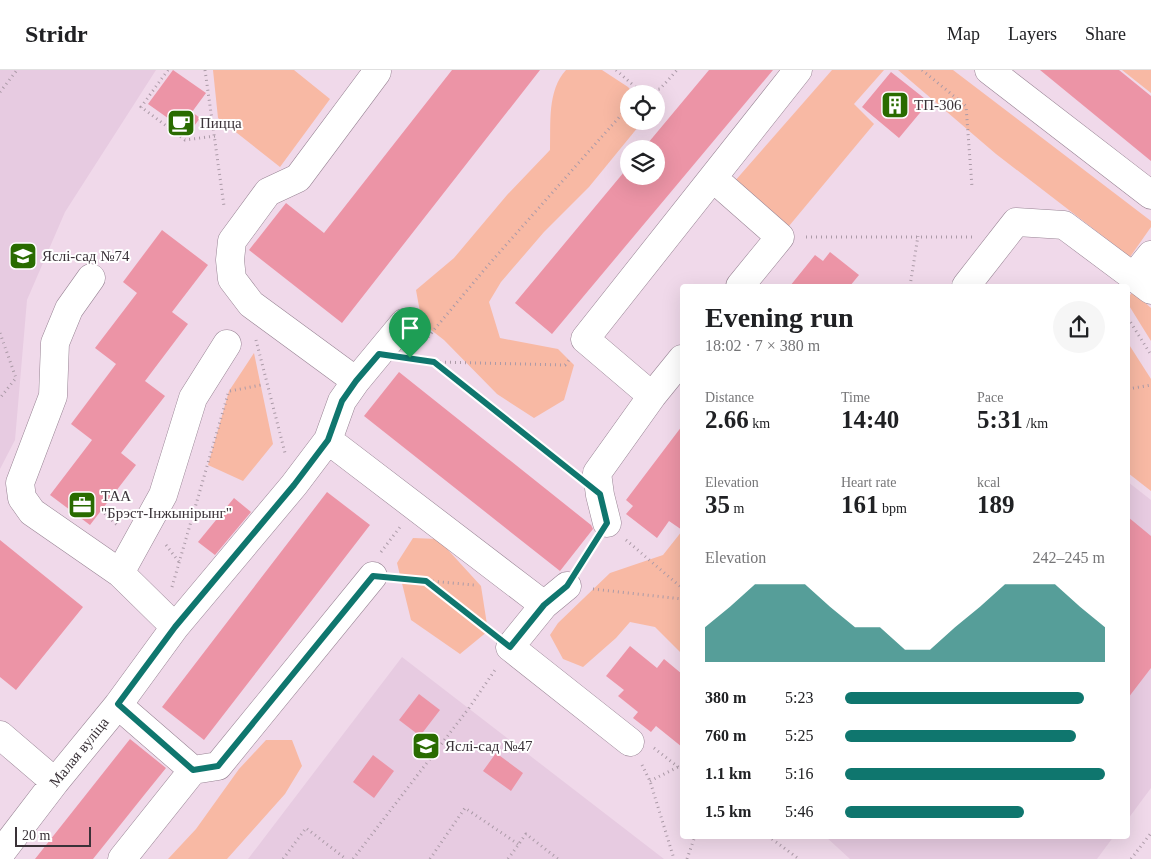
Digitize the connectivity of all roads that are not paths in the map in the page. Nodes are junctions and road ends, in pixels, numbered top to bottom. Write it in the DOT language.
graph roads {
  1 [pos="375,70"];
  2 [pos="798,70"];
  3 [pos="989,70"];
  4 [pos="713,178"];
  5 [pos="1151,195"];
  6 [pos="1151,255"];
  7 [pos="91,278"];
  8 [pos="1143,283"];
  9 [pos="742,284"];
  10 [pos="968,284"];
  11 [pos="404,323"];
  12 [pos="227,344"];
  13 [pos="680,361"];
  14 [pos="356,381"];
  15 [pos="652,396"];
  16 [pos="328,440"];
  17 [pos="607,523"];
  18 [pos="120,573"];
  19 [pos="373,576"];
  20 [pos="567,586"];
  21 [pos="544,605"];
  22 [pos="169,621"];
  23 [pos="118,704"];
  24 [pos="0,735"];
  25 [pos="630,742"];
  26 [pos="193,770"];
  27 [pos="55,782"];
  28 [pos="0,854"];
  29 [pos="122,859"];
  1 -- 14 [label="street"];
  2 -- 4 [label="street"];
  3 -- 5 [label="street"];
  4 -- 9 [label="street"];
  4 -- 15 [label="street"];
  6 -- 8 [label="street"];
  7 -- 18 [label="street"];
  8 -- 10 [label="street"];
  11 -- 14 [label="street, Малая вуліца"];
  12 -- 18 [label="street"];
  13 -- 15 [label="street"];
  14 -- 16 [label="street, Малая вуліца"];
  15 -- 17 [label="street"];
  16 -- 21 [label="street"];
  16 -- 22 [label="street, Малая вуліца"];
  18 -- 22 [label="street"];
  19 -- 26 [label="street"];
  20 -- 21 [label="street"];
  21 -- 25 [label="street"];
  22 -- 23 [label="street, Малая вуліца"];
  23 -- 26 [label="street"];
  23 -- 27 [label="street, Малая вуліца"];
  24 -- 27 [label="street"];
  26 -- 29 [label="street"];
  27 -- 28 [label="street, Малая вуліца"];
}
